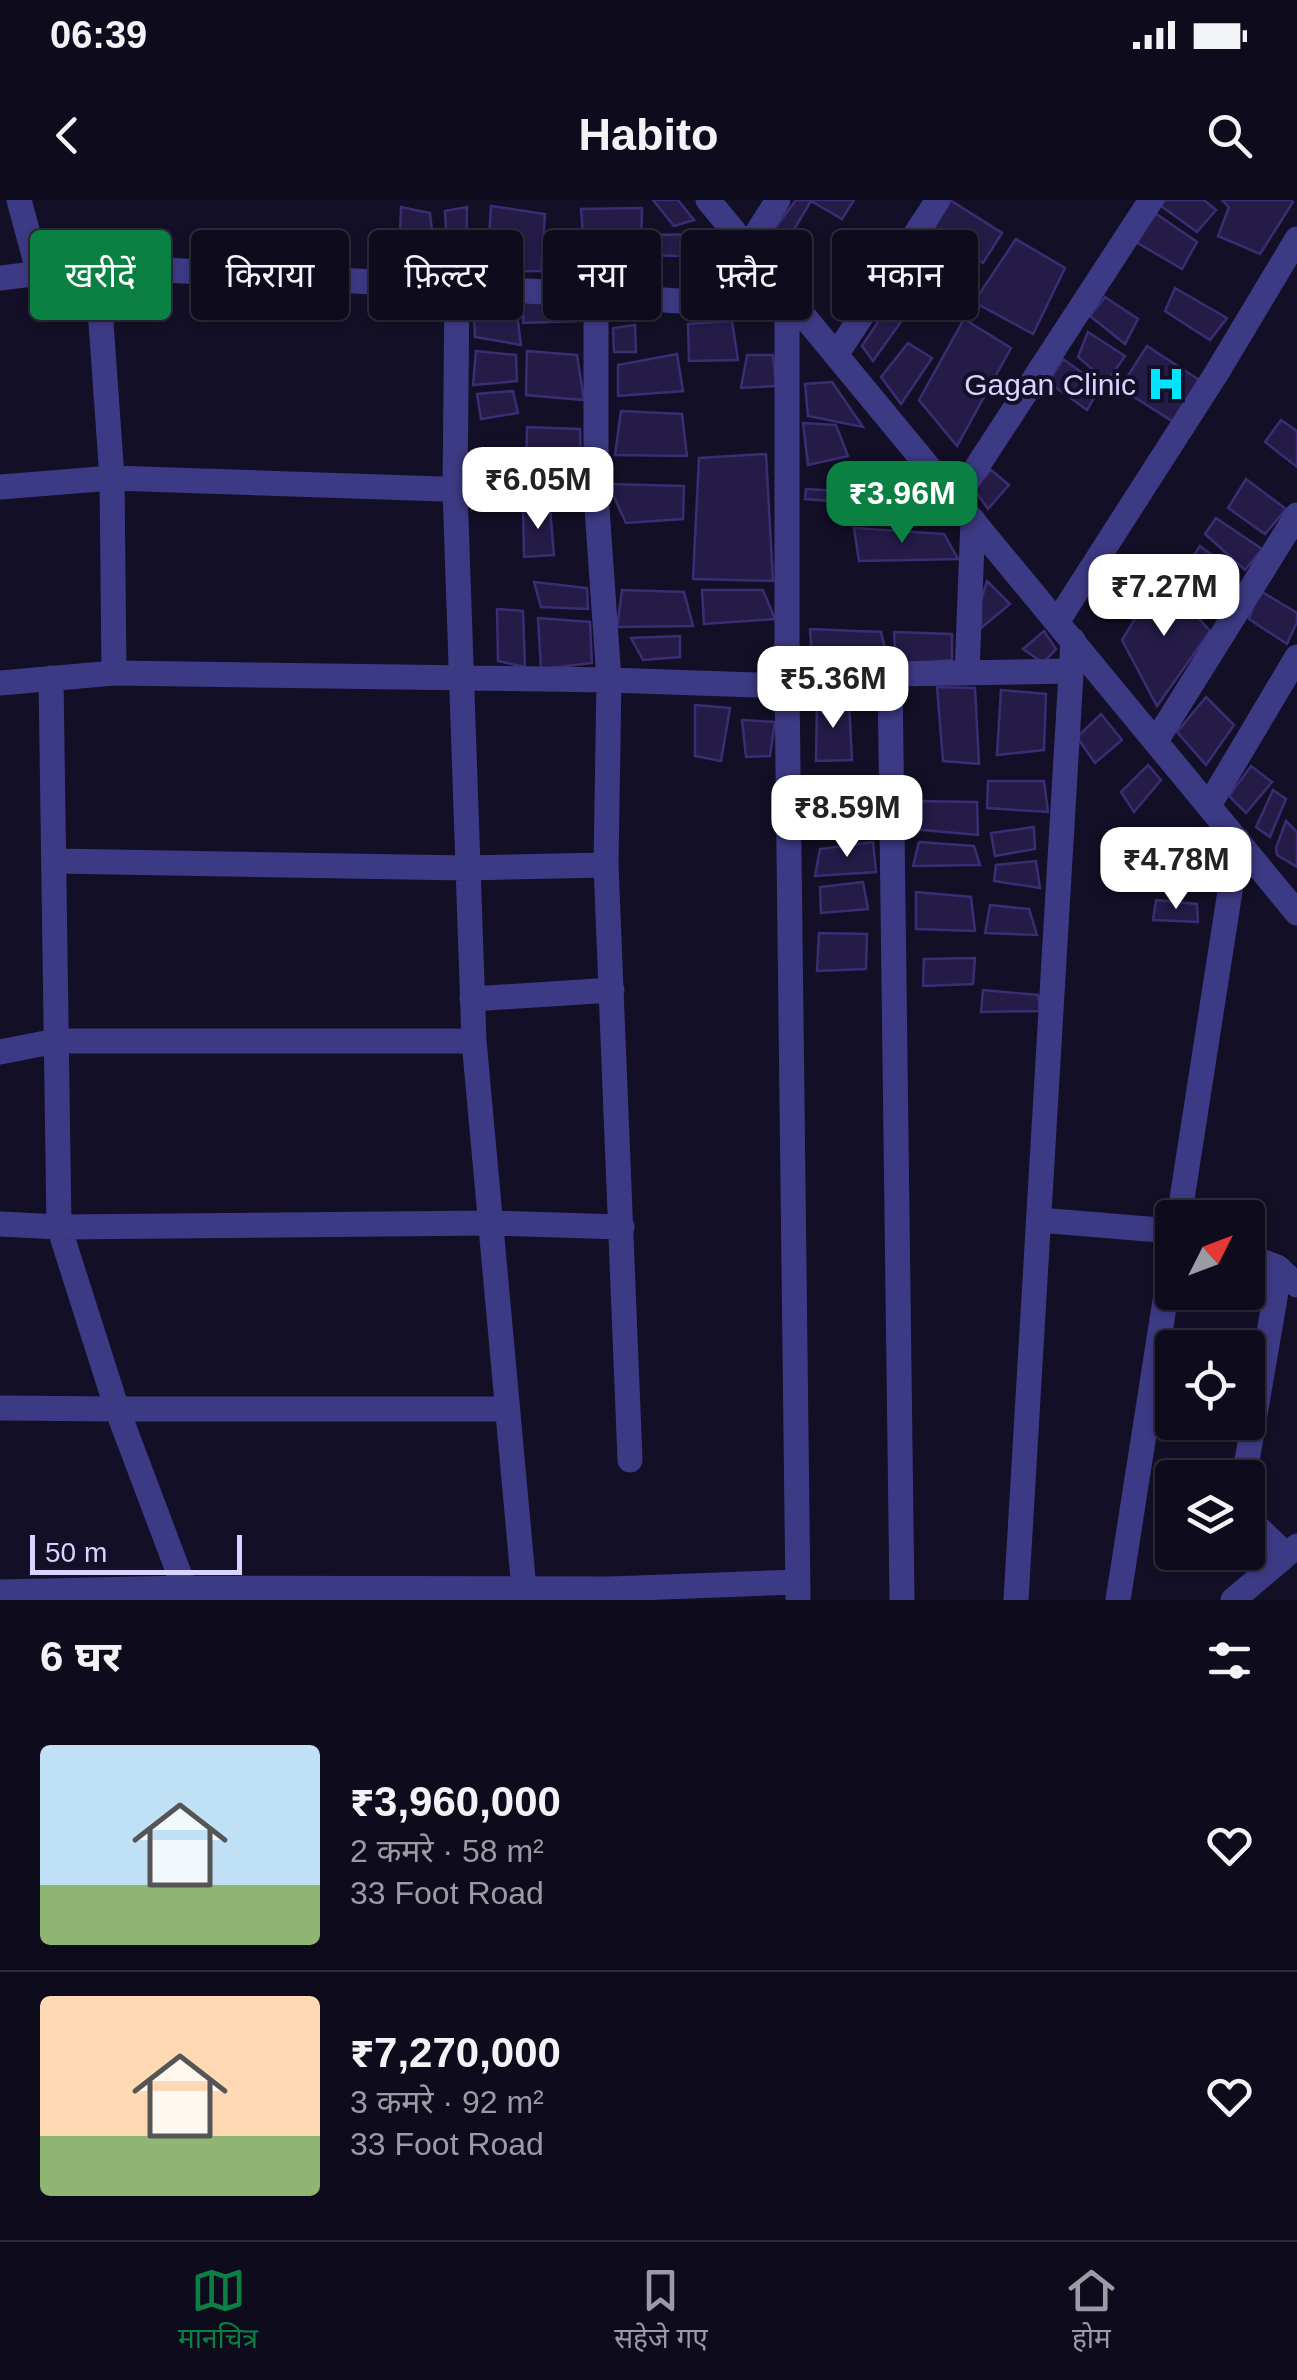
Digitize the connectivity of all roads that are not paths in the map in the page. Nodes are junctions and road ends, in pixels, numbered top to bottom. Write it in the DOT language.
graph roads {
  1 [pos="19,200"];
  2 [pos="708,200"];
  3 [pos="778,200"];
  4 [pos="938,200"];
  5 [pos="1151,200"];
  6 [pos="734,230"];
  7 [pos="759,230"];
  8 [pos="1297,238"];
  9 [pos="30,241"];
  10 [pos="171,270"];
  11 [pos="30,275"];
  12 [pos="0,278"];
  13 [pos="369,281"];
  14 [pos="101,320"];
  15 [pos="457,320"];
  16 [pos="596,320"];
  17 [pos="787,320"];
  18 [pos="804,320"];
  19 [pos="836,355"];
  20 [pos="112,478"];
  21 [pos="0,487"];
  22 [pos="456,490"];
  23 [pos="596,494"];
  24 [pos="956,500"];
  25 [pos="1297,515"];
  26 [pos="973,520"];
  27 [pos="1065,631"];
  28 [pos="1297,657"];
  29 [pos="1070,671"];
  30 [pos="967,673"];
  31 [pos="114,674"];
  32 [pos="890,674"];
  33 [pos="51,678"];
  34 [pos="460,678"];
  35 [pos="610,680"];
  36 [pos="0,684"];
  37 [pos="787,686"];
  38 [pos="1156,741"];
  39 [pos="1208,805"];
  40 [pos="1238,840"];
  41 [pos="56,861"];
  42 [pos="606,865"];
  43 [pos="467,868"];
  44 [pos="1296,909"];
  45 [pos="612,990"];
  46 [pos="472,999"];
  47 [pos="474,1041"];
  48 [pos="56,1042"];
  49 [pos="0,1052"];
  50 [pos="1181,1200"];
  51 [pos="1038,1220"];
  52 [pos="490,1223"];
  53 [pos="0,1224"];
  54 [pos="59,1227"];
  55 [pos="622,1227"];
  56 [pos="1155,1229"];
  57 [pos="1265,1265"];
  58 [pos="1288,1277"];
  59 [pos="1164,1310"];
  60 [pos="0,1408"];
  61 [pos="505,1408"];
  62 [pos="118,1409"];
  63 [pos="630,1460"];
  64 [pos="1248,1460"];
  65 [pos="1265,1531"];
  66 [pos="1292,1551"];
  67 [pos="524,1589"];
  68 [pos="797,1591"];
  69 [pos="0,1592"];
  70 [pos="187,1594"];
  71 [pos="610,1594"];
  72 [pos="902,1600"];
  73 [pos="1016,1600"];
  74 [pos="1118,1600"];
  75 [pos="1233,1600"];
  1 -- 9 [label="street"];
  2 -- 6 [label="street"];
  3 -- 7 [label="street"];
  4 -- 19 [label="street"];
  5 -- 24 [label="street"];
  8 -- 27 [label="street"];
  10 -- 13 [label="street"];
  11 -- 12 [label="street"];
  14 -- 20 [label="street"];
  15 -- 22 [label="street"];
  16 -- 23 [label="street"];
  17 -- 37 [label="street"];
  18 -- 19 [label="street"];
  19 -- 24 [label="street"];
  20 -- 21 [label="street"];
  20 -- 22 [label="street"];
  20 -- 31 [label="street"];
  22 -- 23 [label="street"];
  22 -- 34 [label="street"];
  23 -- 35 [label="street"];
  24 -- 26 [label="street"];
  25 -- 38 [label="street"];
  26 -- 27 [label="street"];
  26 -- 30 [label="street"];
  27 -- 29 [label="street"];
  27 -- 38 [label="street"];
  28 -- 39 [label="street"];
  29 -- 30 [label="street"];
  29 -- 51 [label="street"];
  30 -- 32 [label="street"];
  31 -- 33 [label="street"];
  31 -- 34 [label="street"];
  32 -- 37 [label="street"];
  32 -- 72 [label="street"];
  33 -- 36 [label="street"];
  33 -- 41 [label="street"];
  34 -- 35 [label="street"];
  34 -- 43 [label="street"];
  35 -- 37 [label="street"];
  35 -- 42 [label="street"];
  37 -- 68 [label="street"];
  38 -- 39 [label="street"];
  39 -- 40 [label="street"];
  40 -- 44 [label="street"];
  40 -- 50 [label="street"];
  41 -- 43 [label="street"];
  41 -- 48 [label="street"];
  42 -- 43 [label="street"];
  42 -- 45 [label="street"];
  43 -- 46 [label="street"];
  45 -- 46 [label="street"];
  45 -- 55 [label="street"];
  46 -- 47 [label="street"];
  47 -- 48 [label="street"];
  47 -- 52 [label="street"];
  48 -- 49 [label="street"];
  48 -- 54 [label="street"];
  51 -- 56 [label="street"];
  51 -- 73 [label="street"];
  52 -- 54 [label="street"];
  52 -- 55 [label="street"];
  52 -- 61 [label="street"];
  53 -- 54 [label="street"];
  54 -- 62 [label="street"];
  55 -- 63 [label="street"];
  57 -- 58 [label="street"];
  58 -- 64 [label="street"];
  59 -- 74 [label="street"];
  60 -- 62 [label="street"];
  61 -- 62 [label="street"];
  61 -- 67 [label="street"];
  62 -- 70 [label="street"];
  65 -- 66 [label="street"];
  66 -- 75 [label="street"];
  67 -- 70 [label="street"];
  67 -- 71 [label="street"];
  68 -- 71 [label="street"];
  69 -- 70 [label="street"];
}
